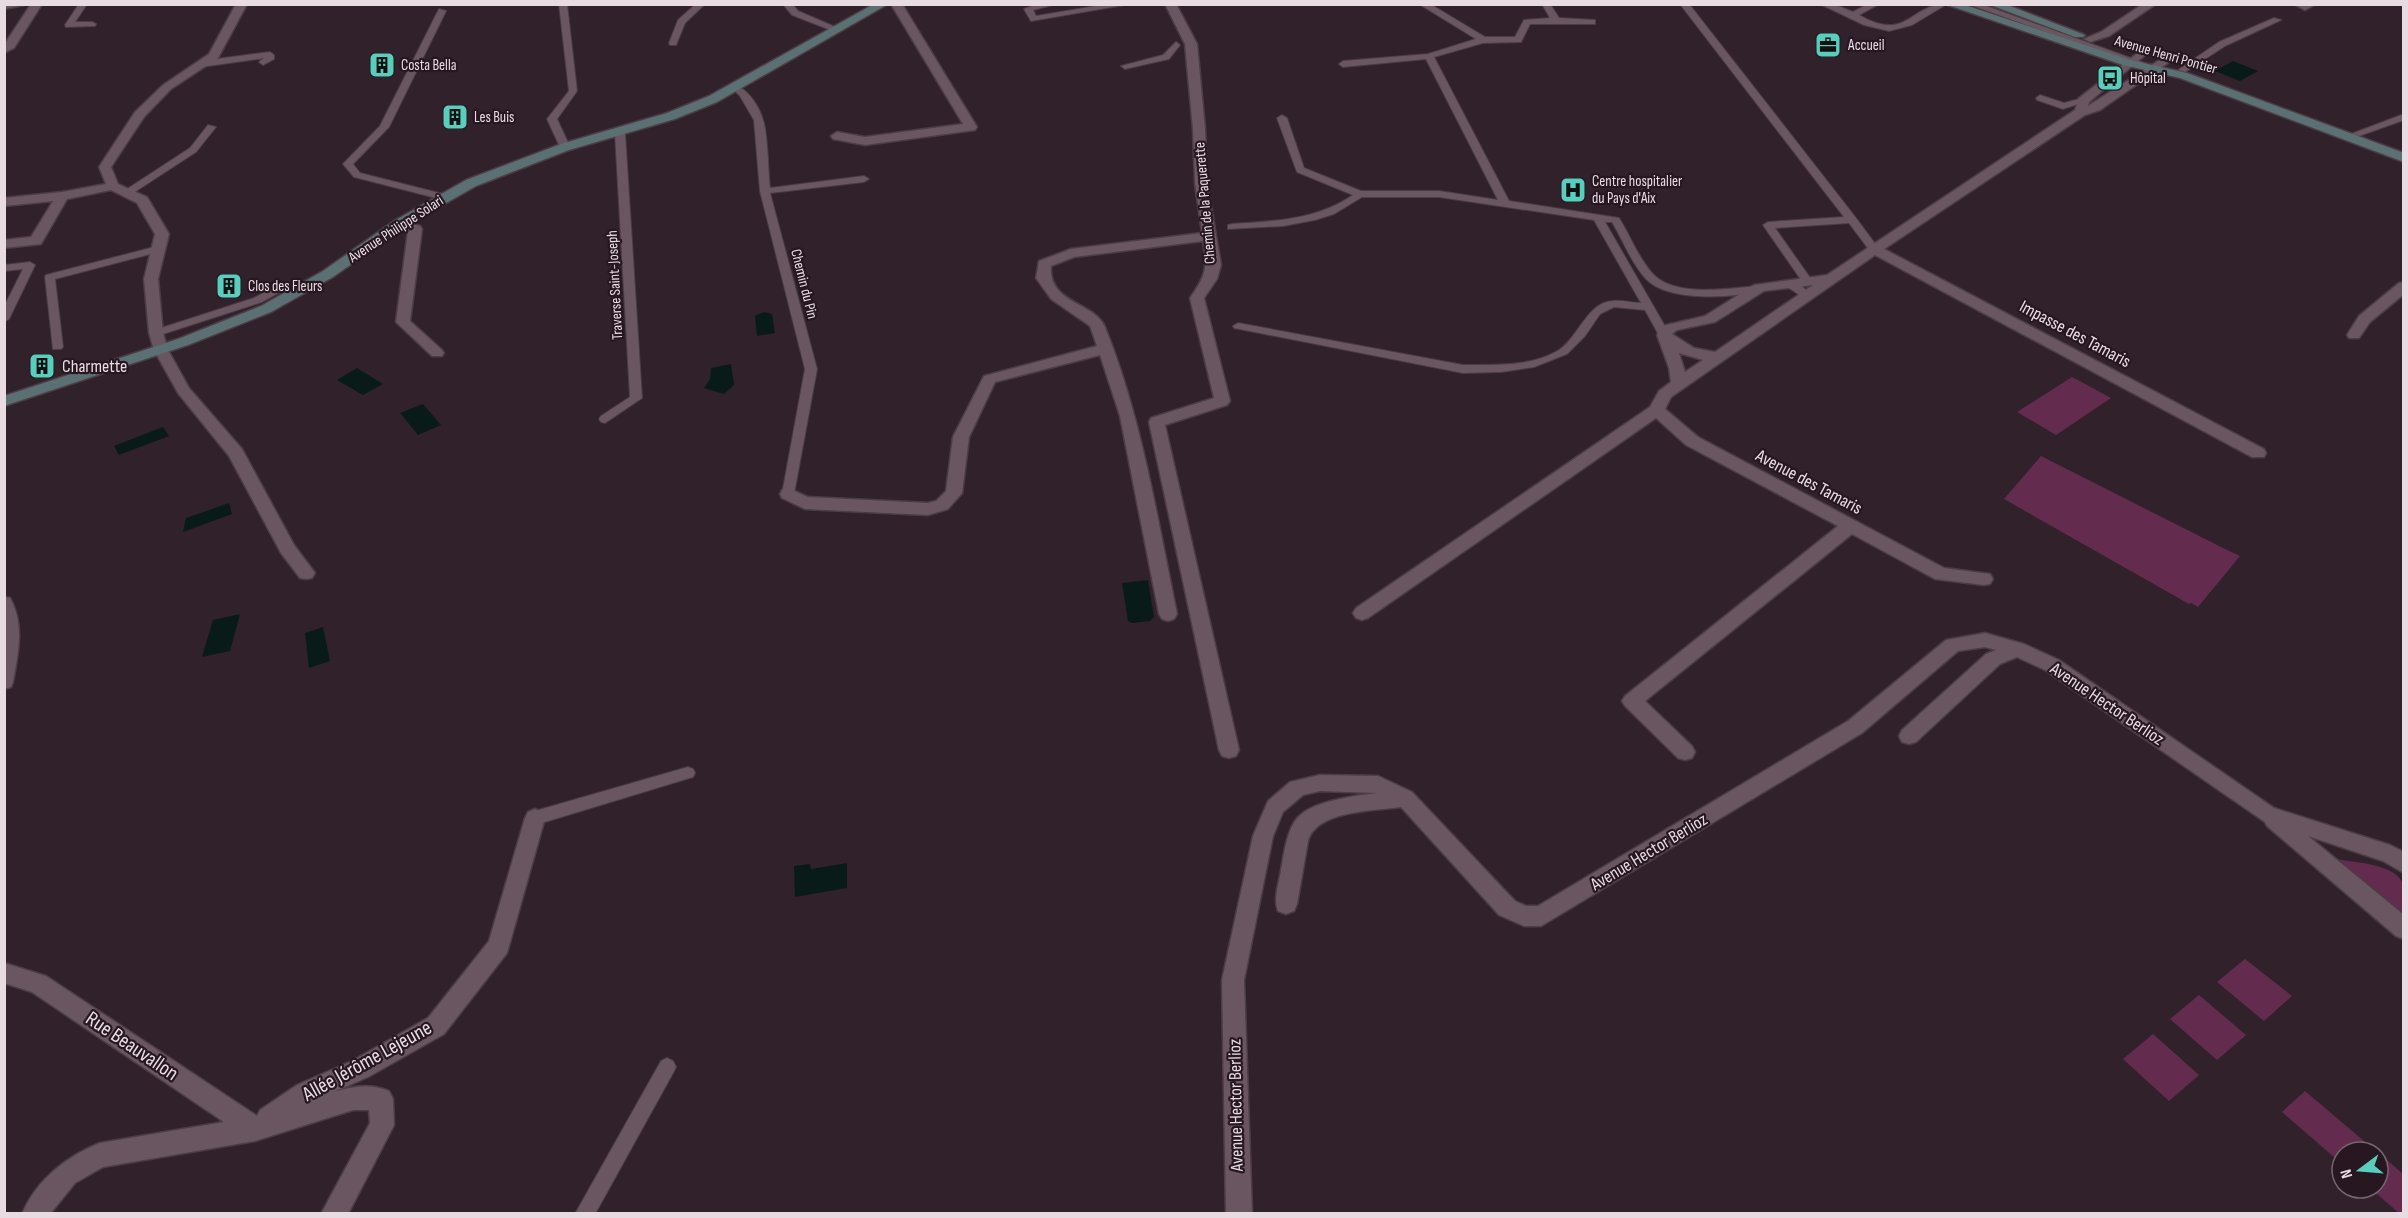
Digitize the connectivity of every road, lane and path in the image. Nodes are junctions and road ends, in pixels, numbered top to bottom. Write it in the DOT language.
graph roads {
  1 [pos="24,4"];
  2 [pos="37,4"];
  3 [pos="83,4"];
  4 [pos="242,4"];
  5 [pos="563,4"];
  6 [pos="701,4"];
  7 [pos="787,4"];
  8 [pos="883,4"];
  9 [pos="896,4"];
  10 [pos="1053,4"];
  11 [pos="1126,4"];
  12 [pos="1170,4"];
  13 [pos="1423,4"];
  14 [pos="1546,4"];
  15 [pos="1684,4"];
  16 [pos="1824,4"];
  17 [pos="1875,4"];
  18 [pos="1943,4"];
  19 [pos="1950,4"];
  20 [pos="1972,4"];
  21 [pos="1993,4"];
  22 [pos="2151,4"];
  23 [pos="2311,4"];
  24 [pos="2298,5"];
  25 [pos="4,6"];
  26 [pos="442,11"];
  27 [pos="1853,15"];
  28 [pos="2277,20"];
  29 [pos="1556,21"];
  30 [pos="1592,22"];
  31 [pos="92,24"];
  32 [pos="2049,28"];
  33 [pos="836,29"];
  34 [pos="2036,34"];
  35 [pos="2090,39"];
  36 [pos="1483,40"];
  37 [pos="673,43"];
  38 [pos="1176,45"];
  39 [pos="6,48"];
  40 [pos="1429,56"];
  41 [pos="2132,59"];
  42 [pos="263,62"];
  43 [pos="201,64"];
  44 [pos="1343,64"];
  45 [pos="2159,65"];
  46 [pos="1125,66"];
  47 [pos="2182,70"];
  48 [pos="736,88"];
  49 [pos="2040,98"];
  50 [pos="2082,106"];
  51 [pos="2403,117"];
  52 [pos="1282,118"];
  53 [pos="212,126"];
  54 [pos="620,133"];
  55 [pos="2356,134"];
  56 [pos="837,136"];
  57 [pos="565,147"];
  58 [pos="2403,152"];
  59 [pos="2403,158"];
  60 [pos="864,179"];
  61 [pos="113,186"];
  62 [pos="765,191"];
  63 [pos="127,193"];
  64 [pos="1360,194"];
  65 [pos="62,196"];
  66 [pos="444,198"];
  67 [pos="4,202"];
  68 [pos="1505,203"];
  69 [pos="1598,218"];
  70 [pos="1852,220"];
  71 [pos="399,224"];
  72 [pos="1232,227"];
  73 [pos="1208,236"];
  74 [pos="4,244"];
  75 [pos="158,249"];
  76 [pos="1874,249"];
  77 [pos="4,268"];
  78 [pos="1832,278"];
  79 [pos="1808,282"];
  80 [pos="1789,284"];
  81 [pos="285,285"];
  82 [pos="1659,285"];
  83 [pos="2403,286"];
  84 [pos="1756,289"];
  85 [pos="1640,293"];
  86 [pos="1802,299"];
  87 [pos="1646,307"];
  88 [pos="4,319"];
  89 [pos="1238,326"];
  90 [pos="156,333"];
  91 [pos="1664,335"];
  92 [pos="2354,335"];
  93 [pos="57,347"];
  94 [pos="1105,349"];
  95 [pos="161,350"];
  96 [pos="437,353"];
  97 [pos="1717,357"];
  98 [pos="1679,384"];
  99 [pos="4,401"];
  100 [pos="1657,410"];
  101 [pos="604,418"];
  102 [pos="2258,453"];
  103 [pos="788,494"];
  104 [pos="1850,526"];
  105 [pos="306,573"];
  106 [pos="1984,579"];
  107 [pos="4,603"];
  108 [pos="1362,613"];
  109 [pos="1168,614"];
  110 [pos="2017,649"];
  111 [pos="4,682"];
  112 [pos="1909,736"];
  113 [pos="1229,750"];
  114 [pos="1685,752"];
  115 [pos="688,773"];
  116 [pos="1405,798"];
  117 [pos="2267,814"];
  118 [pos="535,818"];
  119 [pos="2399,857"];
  120 [pos="1286,904"];
  121 [pos="2403,929"];
  122 [pos="4,973"];
  123 [pos="667,1067"];
  124 [pos="255,1129"];
  125 [pos="34,1214"];
  126 [pos="333,1214"];
  127 [pos="584,1214"];
  128 [pos="1239,1214"];
  1 -- 25 [label="street"];
  2 -- 39 [label="street"];
  3 -- 31 [label="lane"];
  4 -- 43 [label="street"];
  5 -- 57 [label="lane"];
  6 -- 37 [label="lane"];
  7 -- 33 [label="lane"];
  8 -- 33 [label="main road, Avenue Philippe Solari"];
  9 -- 56 [label="street"];
  10 -- 11 [label="lane"];
  12 -- 73 [label="street, Chemin de la Paquerette"];
  13 -- 36 [label="lane"];
  14 -- 29 [label="lane"];
  15 -- 70 [label="lane"];
  16 -- 27 [label="lane"];
  17 -- 27 [label="lane"];
  18 -- 27 [label="lane"];
  19 -- 34 [label="main road, Avenue Henri Pontier"];
  20 -- 32 [label="lane"];
  21 -- 32 [label="main road, Avenue Henri Pontier"];
  22 -- 35 [label="street"];
  23 -- 24 [label="street"];
  26 -- 66 [label="lane"];
  28 -- 47 [label="lane"];
  29 -- 30 [label="lane"];
  29 -- 36 [label="lane"];
  32 -- 34 [label="street"];
  32 -- 35 [label="main road, Avenue Henri Pontier"];
  32 -- 41 [label="lane"];
  33 -- 48 [label="main road, Avenue Philippe Solari"];
  34 -- 41 [label="main road, Avenue Henri Pontier"];
  35 -- 41 [label="main road, Avenue Henri Pontier"];
  36 -- 40 [label="lane"];
  38 -- 46 [label="lane"];
  40 -- 44 [label="lane"];
  40 -- 68 [label="lane"];
  41 -- 45 [label="main road, Avenue Henri Pontier"];
  41 -- 50 [label="street"];
  42 -- 43 [label="lane"];
  43 -- 61 [label="street"];
  45 -- 47 [label="main road, Avenue Henri Pontier"];
  45 -- 50 [label="street"];
  45 -- 59 [label="main road, Avenue Henri Pontier"];
  47 -- 55 [label="main road, Avenue Henri Pontier"];
  48 -- 54 [label="main road, Avenue Philippe Solari"];
  48 -- 62 [label="lane, Chemin du Pin"];
  49 -- 50 [label="lane"];
  50 -- 76 [label="street"];
  51 -- 55 [label="lane"];
  52 -- 64 [label="lane"];
  53 -- 63 [label="lane"];
  54 -- 57 [label="main road, Avenue Philippe Solari"];
  54 -- 101 [label="lane, Traverse Saint-Joseph"];
  55 -- 58 [label="main road, Avenue Henri Pontier"];
  57 -- 66 [label="main road, Avenue Philippe Solari"];
  60 -- 62 [label="lane"];
  61 -- 63 [label="street"];
  61 -- 65 [label="street"];
  62 -- 103 [label="lane, Chemin du Pin"];
  63 -- 75 [label="street"];
  64 -- 68 [label="lane"];
  64 -- 72 [label="lane"];
  65 -- 67 [label="street"];
  65 -- 74 [label="street"];
  66 -- 71 [label="main road, Avenue Philippe Solari"];
  68 -- 69 [label="lane"];
  69 -- 82 [label="lane"];
  69 -- 85 [label="lane"];
  70 -- 76 [label="lane"];
  70 -- 79 [label="lane"];
  71 -- 95 [label="main road, Avenue Philippe Solari"];
  71 -- 96 [label="street"];
  73 -- 94 [label="street"];
  73 -- 113 [label="street, Chemin de la Paquerette"];
  75 -- 90 [label="street"];
  75 -- 93 [label="lane"];
  76 -- 78 [label="street"];
  76 -- 102 [label="street, Impasse des Tamaris"];
  77 -- 88 [label="lane"];
  78 -- 79 [label="street"];
  78 -- 86 [label="street"];
  79 -- 80 [label="street"];
  80 -- 84 [label="street"];
  80 -- 86 [label="lane"];
  81 -- 90 [label="lane"];
  82 -- 84 [label="lane"];
  82 -- 85 [label="lane"];
  83 -- 92 [label="street"];
  84 -- 91 [label="street"];
  85 -- 87 [label="lane"];
  86 -- 97 [label="street"];
  87 -- 89 [label="lane"];
  87 -- 91 [label="lane"];
  90 -- 95 [label="street"];
  91 -- 97 [label="street"];
  91 -- 98 [label="street"];
  94 -- 103 [label="street"];
  94 -- 109 [label="street"];
  95 -- 99 [label="main road, Avenue Philippe Solari"];
  95 -- 105 [label="street"];
  97 -- 98 [label="street"];
  98 -- 100 [label="street"];
  100 -- 104 [label="street, Avenue des Tamaris"];
  100 -- 108 [label="street"];
  104 -- 106 [label="street, Avenue des Tamaris"];
  104 -- 114 [label="street"];
  107 -- 111 [label="street"];
  110 -- 112 [label="street"];
  110 -- 116 [label="street, Avenue Hector Berlioz"];
  110 -- 117 [label="street, Avenue Hector Berlioz"];
  115 -- 118 [label="lane"];
  116 -- 120 [label="street"];
  116 -- 128 [label="street, Avenue Hector Berlioz"];
  117 -- 119 [label="street, Avenue Hector Berlioz"];
  117 -- 121 [label="street"];
  118 -- 124 [label="street, Allée Jérôme Lejeune"];
  122 -- 124 [label="street, Rue Beauvallon"];
  123 -- 127 [label="lane"];
  124 -- 125 [label="street"];
  124 -- 126 [label="street"];
}
